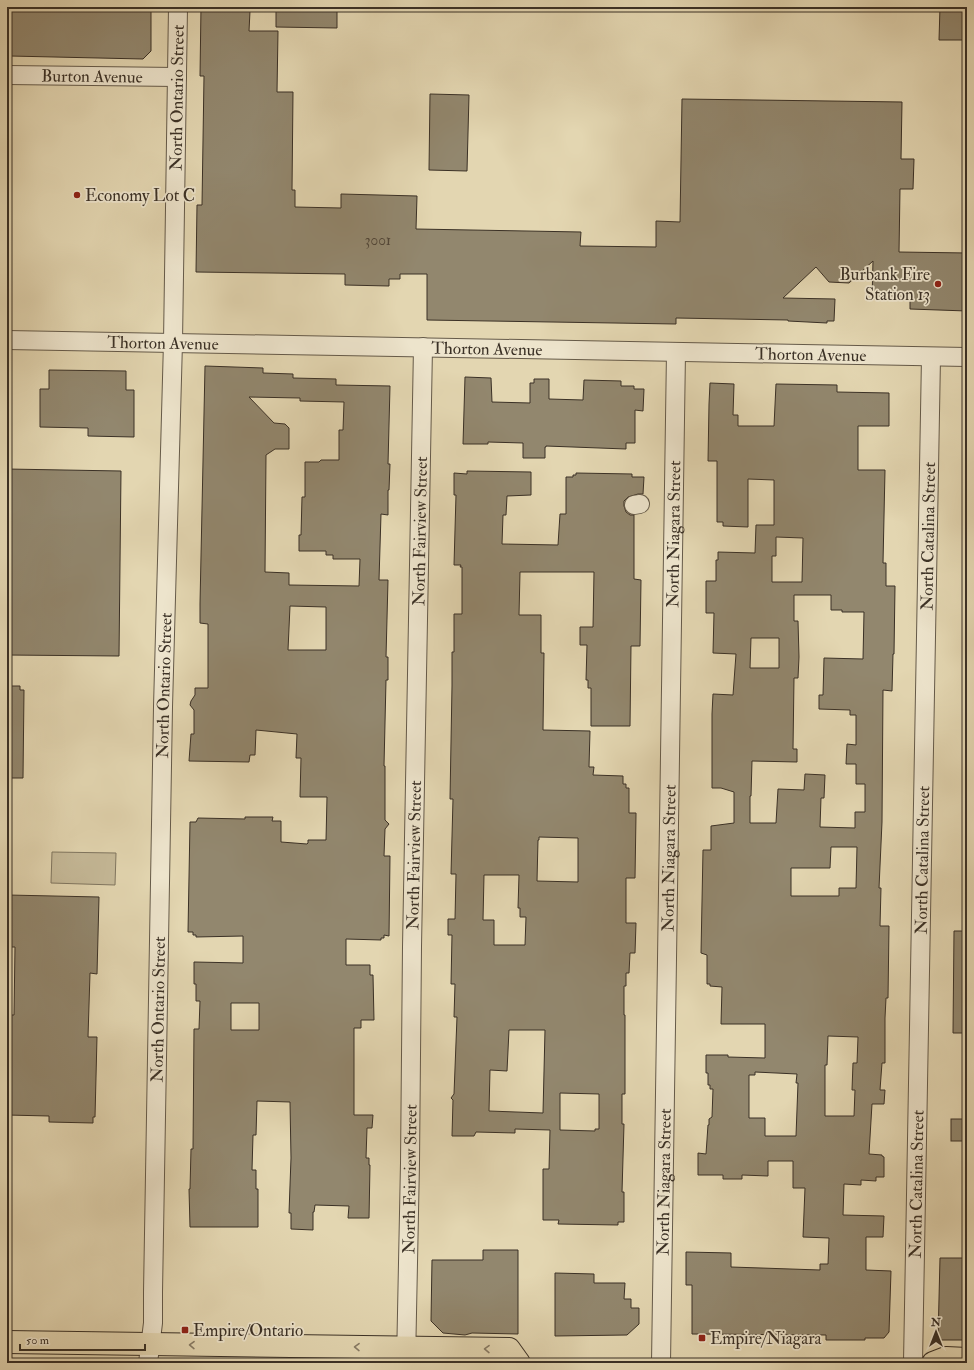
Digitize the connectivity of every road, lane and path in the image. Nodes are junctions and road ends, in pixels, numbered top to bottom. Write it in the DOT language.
graph roads {
  1 [pos="178,7"];
  2 [pos="7,75"];
  3 [pos="176,77"];
  4 [pos="7,340"];
  5 [pos="173,342"];
  6 [pos="423,348"];
  7 [pos="676,352"];
  8 [pos="931,357"];
  9 [pos="967,357"];
  10 [pos="7,1342"];
  11 [pos="149,1354"];
  12 [pos="406,1355"];
  13 [pos="967,1359"];
  14 [pos="519,1363"];
  15 [pos="661,1363"];
  16 [pos="913,1363"];
  17 [pos="933,1363"];
  1 -- 3 [label="street, North Ontario Street"];
  2 -- 3 [label="street, Burton Avenue"];
  3 -- 5 [label="street, North Ontario Street"];
  4 -- 5 [label="street, Thorton Avenue"];
  5 -- 6 [label="street, Thorton Avenue"];
  5 -- 11 [label="street, North Ontario Street"];
  6 -- 7 [label="street, Thorton Avenue"];
  6 -- 12 [label="street, North Fairview Street"];
  7 -- 8 [label="street, Thorton Avenue"];
  7 -- 15 [label="street, North Niagara Street"];
  8 -- 9 [label="street, Thorton Avenue"];
  8 -- 16 [label="street, North Catalina Street"];
  10 -- 11 [label="main road"];
  12 -- 11 [label="main road, one-way"];
  14 -- 12 [label="main road, one-way"];
  13 -- 17 [label="main road"];
}
